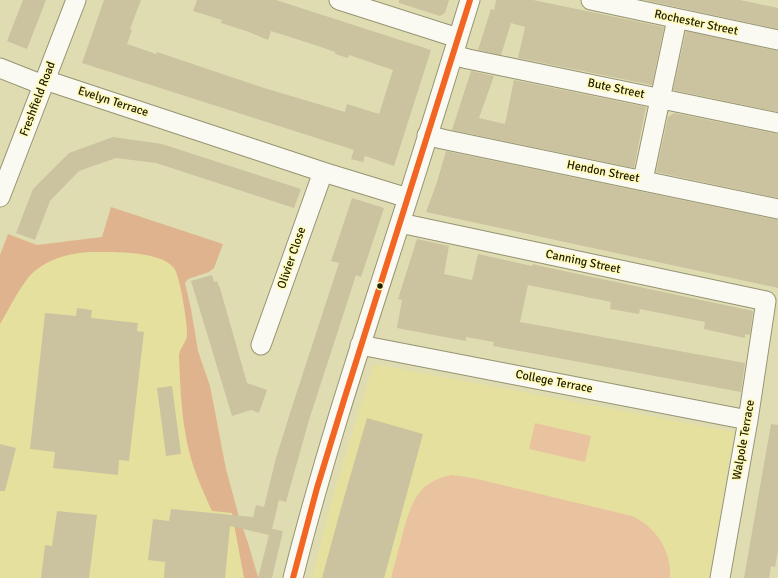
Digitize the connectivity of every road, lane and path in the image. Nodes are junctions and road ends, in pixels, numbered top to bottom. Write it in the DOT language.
graph roads {
  1 [pos="76,0"];
  2 [pos="339,0"];
  3 [pos="470,0"];
  4 [pos="592,0"];
  5 [pos="677,19"];
  6 [pos="778,40"];
  7 [pos="456,47"];
  8 [pos="0,68"];
  9 [pos="44,82"];
  10 [pos="660,98"];
  11 [pos="778,123"];
  12 [pos="427,135"];
  13 [pos="323,172"];
  14 [pos="643,180"];
  15 [pos="0,197"];
  16 [pos="408,198"];
  17 [pos="778,209"];
  18 [pos="400,223"];
  19 [pos="766,301"];
  20 [pos="262,345"];
  21 [pos="360,345"];
  22 [pos="748,420"];
  23 [pos="292,578"];
  24 [pos="720,578"];
  1 -- 9 [label="street, Freshfield Road"];
  2 -- 7 [label="street, Bute Street"];
  3 -- 7 [label="street"];
  4 -- 5 [label="street, Rochester Street"];
  5 -- 6 [label="street, Rochester Street"];
  5 -- 10 [label="street"];
  7 -- 10 [label="street, Bute Street"];
  7 -- 12 [label="street"];
  8 -- 9 [label="street, Evelyn Terrace"];
  9 -- 13 [label="street, Evelyn Terrace"];
  9 -- 15 [label="street, Freshfield Road"];
  10 -- 11 [label="street, Bute Street"];
  10 -- 14 [label="street"];
  12 -- 14 [label="street, Hendon Street"];
  12 -- 16 [label="street"];
  13 -- 16 [label="street, Evelyn Terrace"];
  13 -- 20 [label="street, Olivier Close"];
  14 -- 17 [label="street, Hendon Street"];
  16 -- 18 [label="street"];
  18 -- 19 [label="street, Canning Street"];
  18 -- 21 [label="street"];
  19 -- 22 [label="street, Walpole Terrace"];
  21 -- 22 [label="street, College Terrace"];
  21 -- 23 [label="street"];
  22 -- 24 [label="street, Walpole Terrace"];
}
